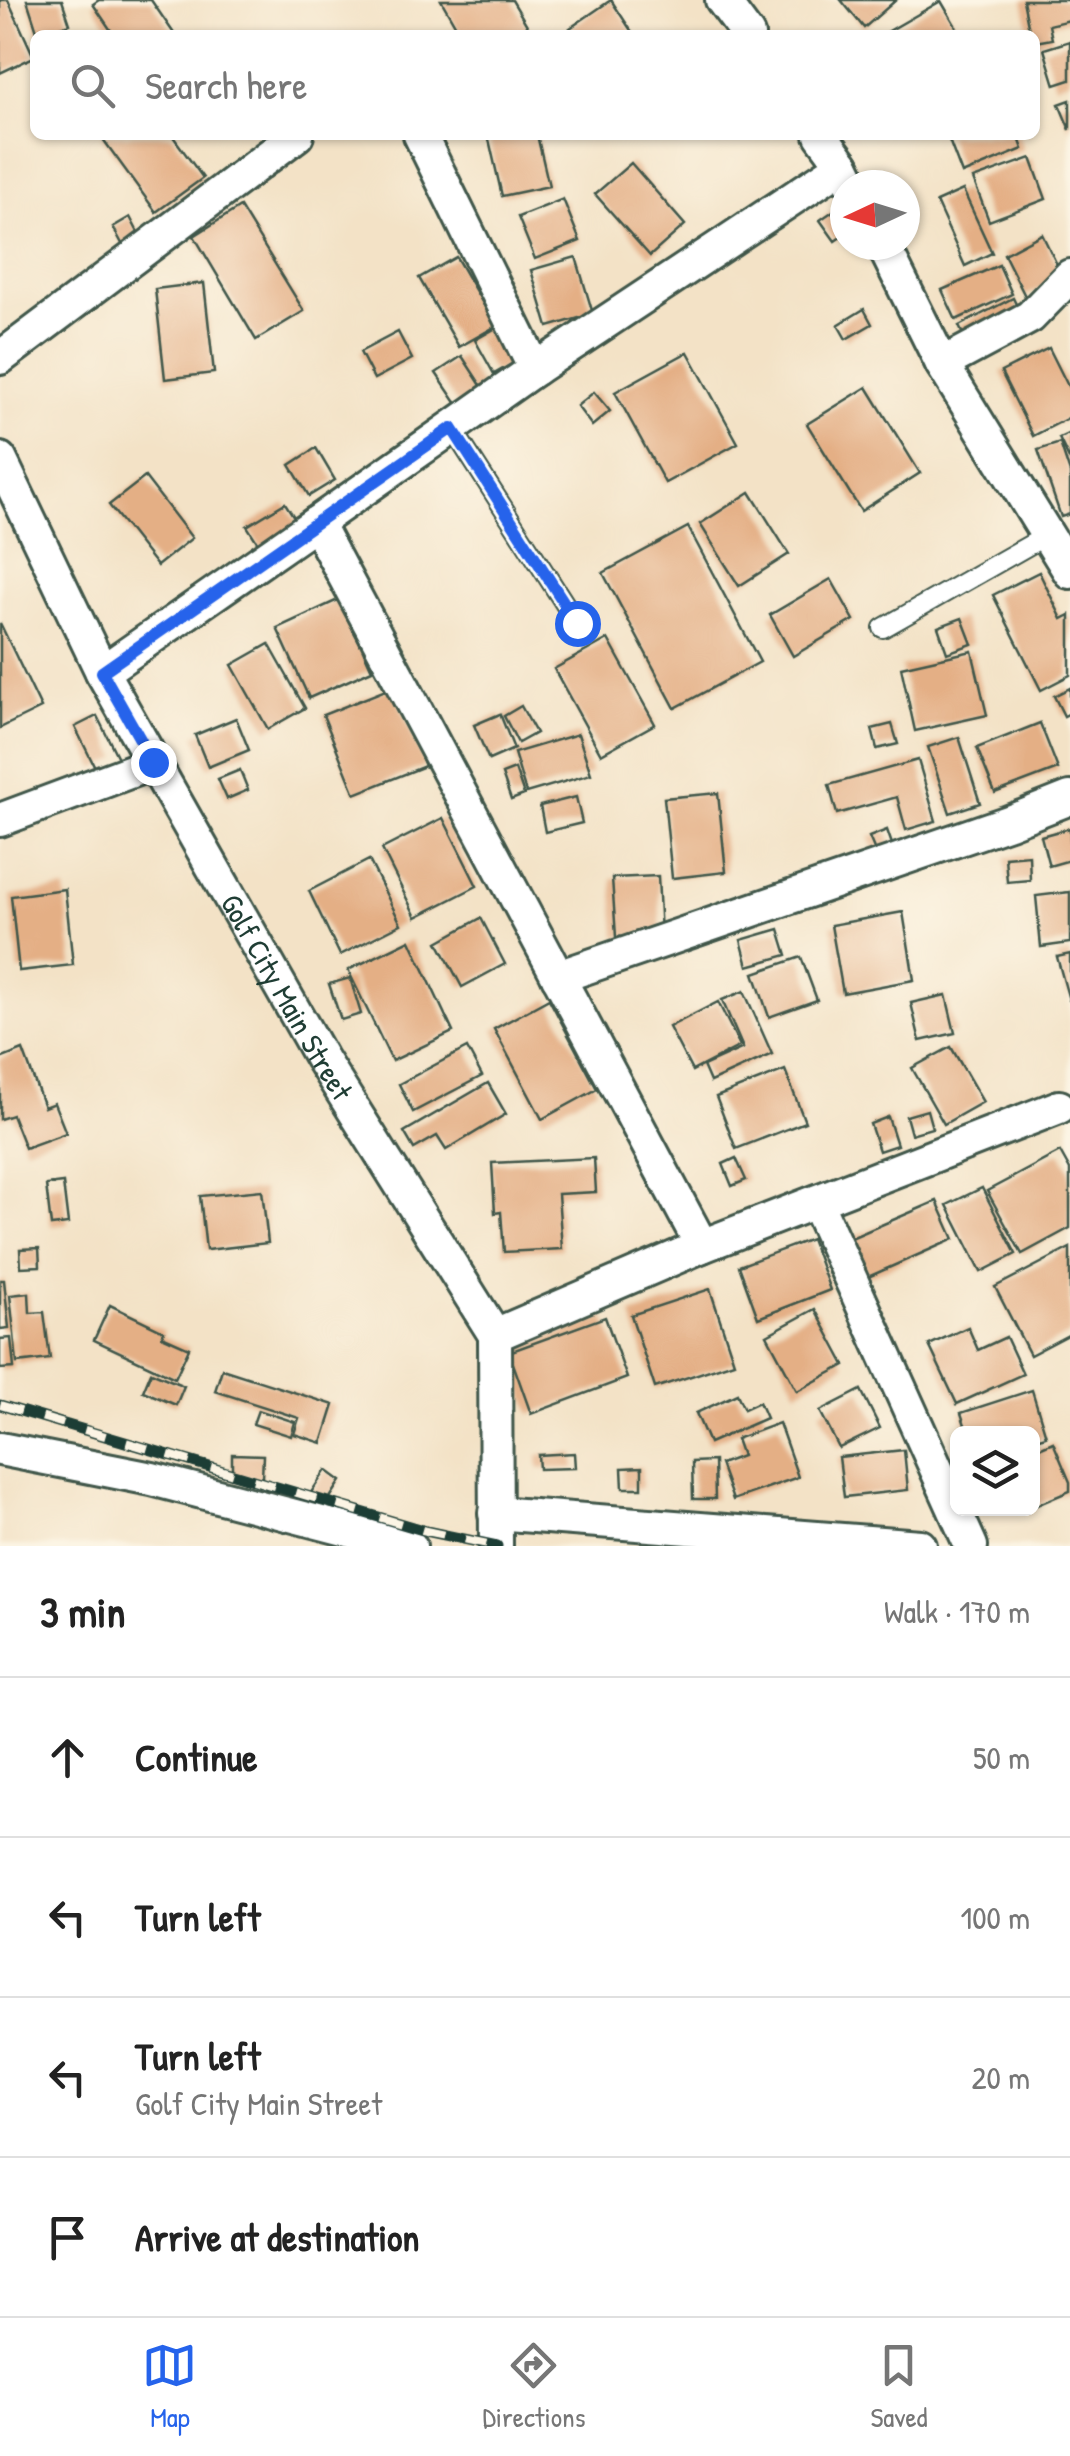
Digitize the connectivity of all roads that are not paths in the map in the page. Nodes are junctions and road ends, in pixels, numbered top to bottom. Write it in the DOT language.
graph roads {
  1 [pos="722,0"];
  2 [pos="744,30"];
  3 [pos="290,140"];
  4 [pos="422,140"];
  5 [pos="824,140"];
  6 [pos="845,170"];
  7 [pos="830,186"];
  8 [pos="890,260"];
  9 [pos="1070,276"];
  10 [pos="0,358"];
  11 [pos="942,364"];
  12 [pos="535,369"];
  13 [pos="452,428"];
  14 [pos="0,458"];
  15 [pos="316,523"];
  16 [pos="1047,535"];
  17 [pos="1070,572"];
  18 [pos="577,623"];
  19 [pos="883,628"];
  20 [pos="102,672"];
  21 [pos="153,762"];
  22 [pos="1070,798"];
  23 [pos="0,820"];
  24 [pos="558,977"];
  25 [pos="1066,1113"];
  26 [pos="816,1202"];
  27 [pos="702,1246"];
  28 [pos="495,1335"];
  29 [pos="0,1449"];
  30 [pos="496,1530"];
  31 [pos="410,1546"];
  32 [pos="920,1546"];
  33 [pos="971,1546"];
  1 -- 2 [label="street"];
  3 -- 10 [label="street"];
  4 -- 12 [label="street"];
  5 -- 6 [label="street"];
  7 -- 12 [label="street"];
  8 -- 11 [label="street"];
  9 -- 11 [label="street"];
  11 -- 16 [label="street"];
  12 -- 13 [label="street"];
  13 -- 15 [label="street"];
  13 -- 18 [label="lane"];
  14 -- 20 [label="street, Golf City Main Street"];
  15 -- 20 [label="street"];
  15 -- 24 [label="street"];
  16 -- 17 [label="street"];
  16 -- 19 [label="lane"];
  20 -- 21 [label="street, Golf City Main Street"];
  21 -- 23 [label="street"];
  21 -- 28 [label="street, Golf City Main Street"];
  22 -- 24 [label="street"];
  24 -- 27 [label="street"];
  25 -- 26 [label="street"];
  26 -- 27 [label="street"];
  26 -- 33 [label="street"];
  27 -- 28 [label="street"];
  28 -- 30 [label="street"];
  29 -- 31 [label="street"];
  30 -- 32 [label="street"];
}
